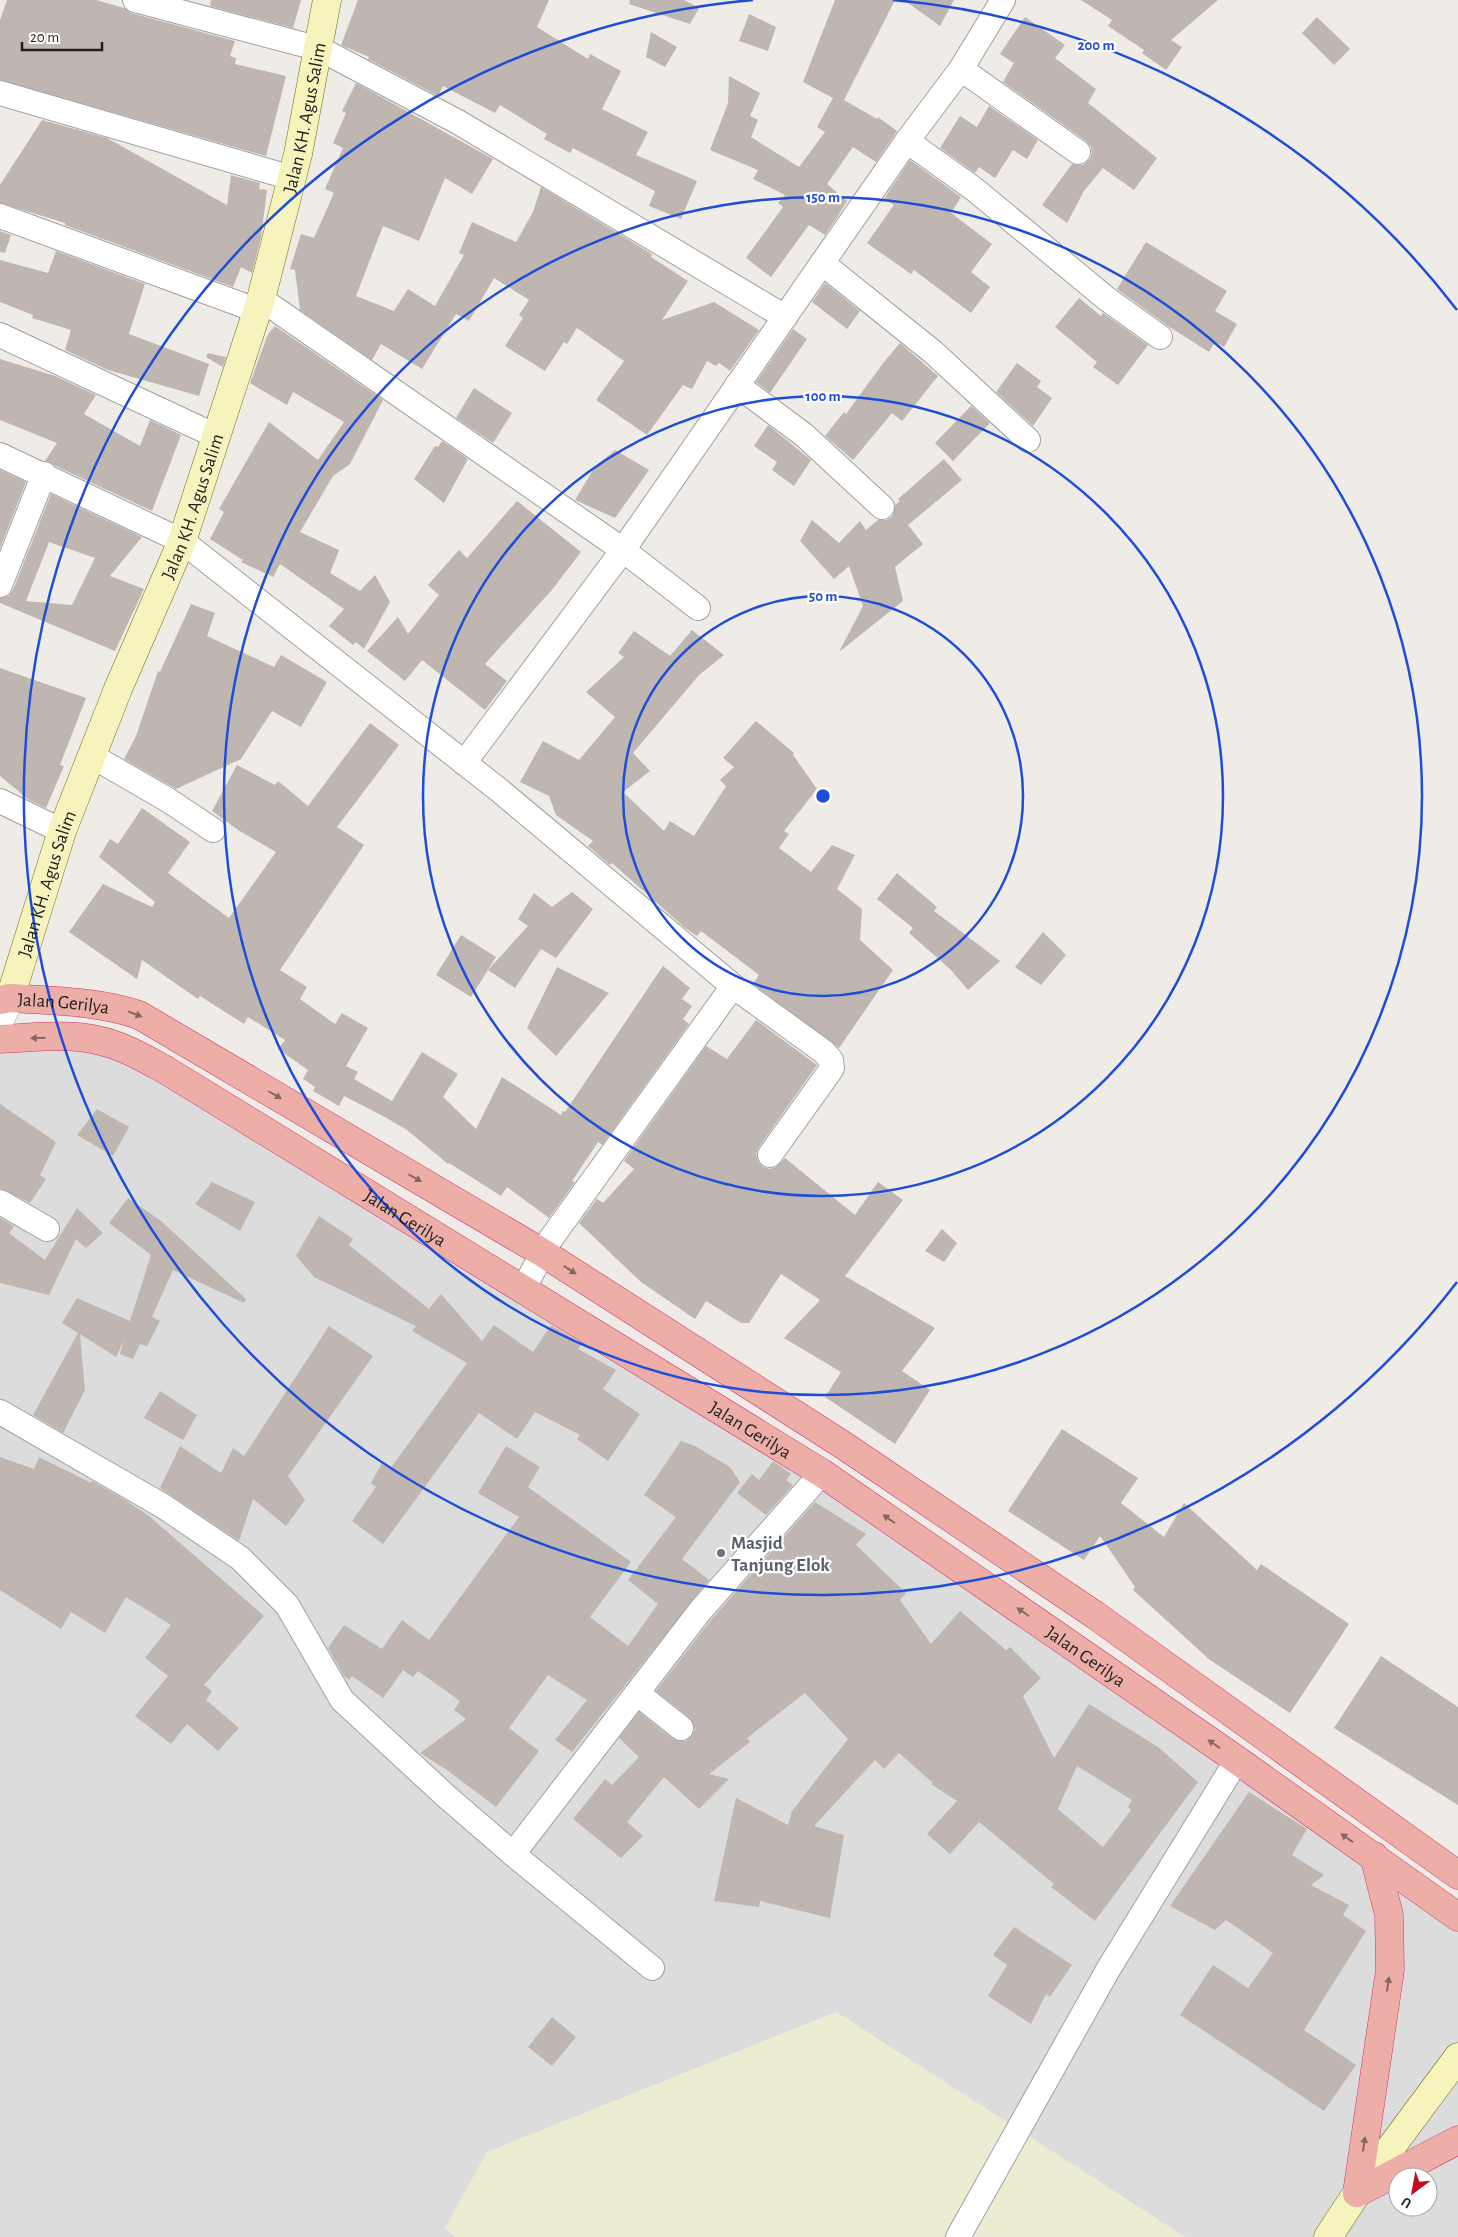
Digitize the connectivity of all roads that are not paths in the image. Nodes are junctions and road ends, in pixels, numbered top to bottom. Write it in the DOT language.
graph roads {
  1 [pos="135,0"];
  2 [pos="327,0"];
  3 [pos="1003,0"];
  4 [pos="320,49"];
  5 [pos="961,69"];
  6 [pos="0,93"];
  7 [pos="908,141"];
  8 [pos="1078,152"];
  9 [pos="292,178"];
  10 [pos="0,216"];
  11 [pos="822,263"];
  12 [pos="259,304"];
  13 [pos="785,317"];
  14 [pos="0,335"];
  15 [pos="1160,337"];
  16 [pos="737,385"];
  17 [pos="216,436"];
  18 [pos="1028,440"];
  19 [pos="0,455"];
  20 [pos="44,474"];
  21 [pos="882,507"];
  22 [pos="182,541"];
  23 [pos="623,550"];
  24 [pos="0,585"];
  25 [pos="698,608"];
  26 [pos="92,756"];
  27 [pos="464,763"];
  28 [pos="0,801"];
  29 [pos="213,830"];
  30 [pos="62,831"];
  31 [pos="733,986"];
  32 [pos="4,1006"];
  33 [pos="0,1039"];
  34 [pos="770,1155"];
  35 [pos="0,1202"];
  36 [pos="47,1229"];
  37 [pos="543,1253"];
  38 [pos="522,1291"];
  39 [pos="0,1412"];
  40 [pos="822,1473"];
  41 [pos="637,1693"];
  42 [pos="681,1728"];
  43 [pos="1237,1760"];
  44 [pos="513,1854"];
  45 [pos="1374,1856"];
  46 [pos="1448,1867"];
  47 [pos="1418,1887"];
  48 [pos="1458,1917"];
  49 [pos="652,1968"];
  50 [pos="1458,2057"];
  51 [pos="1458,2140"];
  52 [pos="1357,2193"];
  53 [pos="958,2237"];
  54 [pos="1328,2237"];
  1 -- 4 [label="street"];
  2 -- 4 [label="main road, Jalan KH. Agus Salim"];
  3 -- 5 [label="street"];
  4 -- 9 [label="main road, Jalan KH. Agus Salim"];
  4 -- 13 [label="street"];
  5 -- 7 [label="street"];
  5 -- 8 [label="street"];
  6 -- 9 [label="street"];
  7 -- 11 [label="street"];
  7 -- 15 [label="street"];
  9 -- 12 [label="main road, Jalan KH. Agus Salim"];
  10 -- 12 [label="street"];
  11 -- 13 [label="street"];
  11 -- 18 [label="street"];
  12 -- 17 [label="main road, Jalan KH. Agus Salim"];
  12 -- 23 [label="street"];
  13 -- 16 [label="street"];
  14 -- 17 [label="street"];
  16 -- 21 [label="street"];
  16 -- 23 [label="street"];
  17 -- 22 [label="main road, Jalan KH. Agus Salim"];
  19 -- 20 [label="street"];
  20 -- 22 [label="street"];
  20 -- 24 [label="street"];
  22 -- 26 [label="main road, Jalan KH. Agus Salim"];
  22 -- 27 [label="street"];
  23 -- 25 [label="street"];
  23 -- 27 [label="street"];
  26 -- 29 [label="street"];
  26 -- 30 [label="main road, Jalan KH. Agus Salim"];
  27 -- 31 [label="street"];
  28 -- 30 [label="street"];
  30 -- 32 [label="main road, Jalan KH. Agus Salim"];
  31 -- 34 [label="street"];
  31 -- 37 [label="street"];
  32 -- 37 [label="highway, Jalan Gerilya, one-way"];
  38 -- 33 [label="highway, Jalan Gerilya, one-way"];
  35 -- 36 [label="street"];
  37 -- 38 [label="street"];
  37 -- 46 [label="highway, Jalan Gerilya, one-way"];
  38 -- 40 [label="highway, Jalan Gerilya"];
  39 -- 44 [label="street"];
  40 -- 41 [label="street"];
  43 -- 40 [label="highway, Jalan Gerilya, one-way"];
  41 -- 42 [label="street"];
  41 -- 44 [label="street"];
  45 -- 43 [label="highway, Jalan Gerilya, one-way"];
  43 -- 53 [label="street"];
  44 -- 49 [label="street"];
  45 -- 47 [label="highway, Jalan Gerilya"];
  52 -- 45 [label="highway, one-way"];
  46 -- 47 [label="highway"];
  47 -- 48 [label="highway, Jalan Gerilya"];
  50 -- 52 [label="main road"];
  51 -- 52 [label="highway"];
  52 -- 54 [label="main road"];
}
